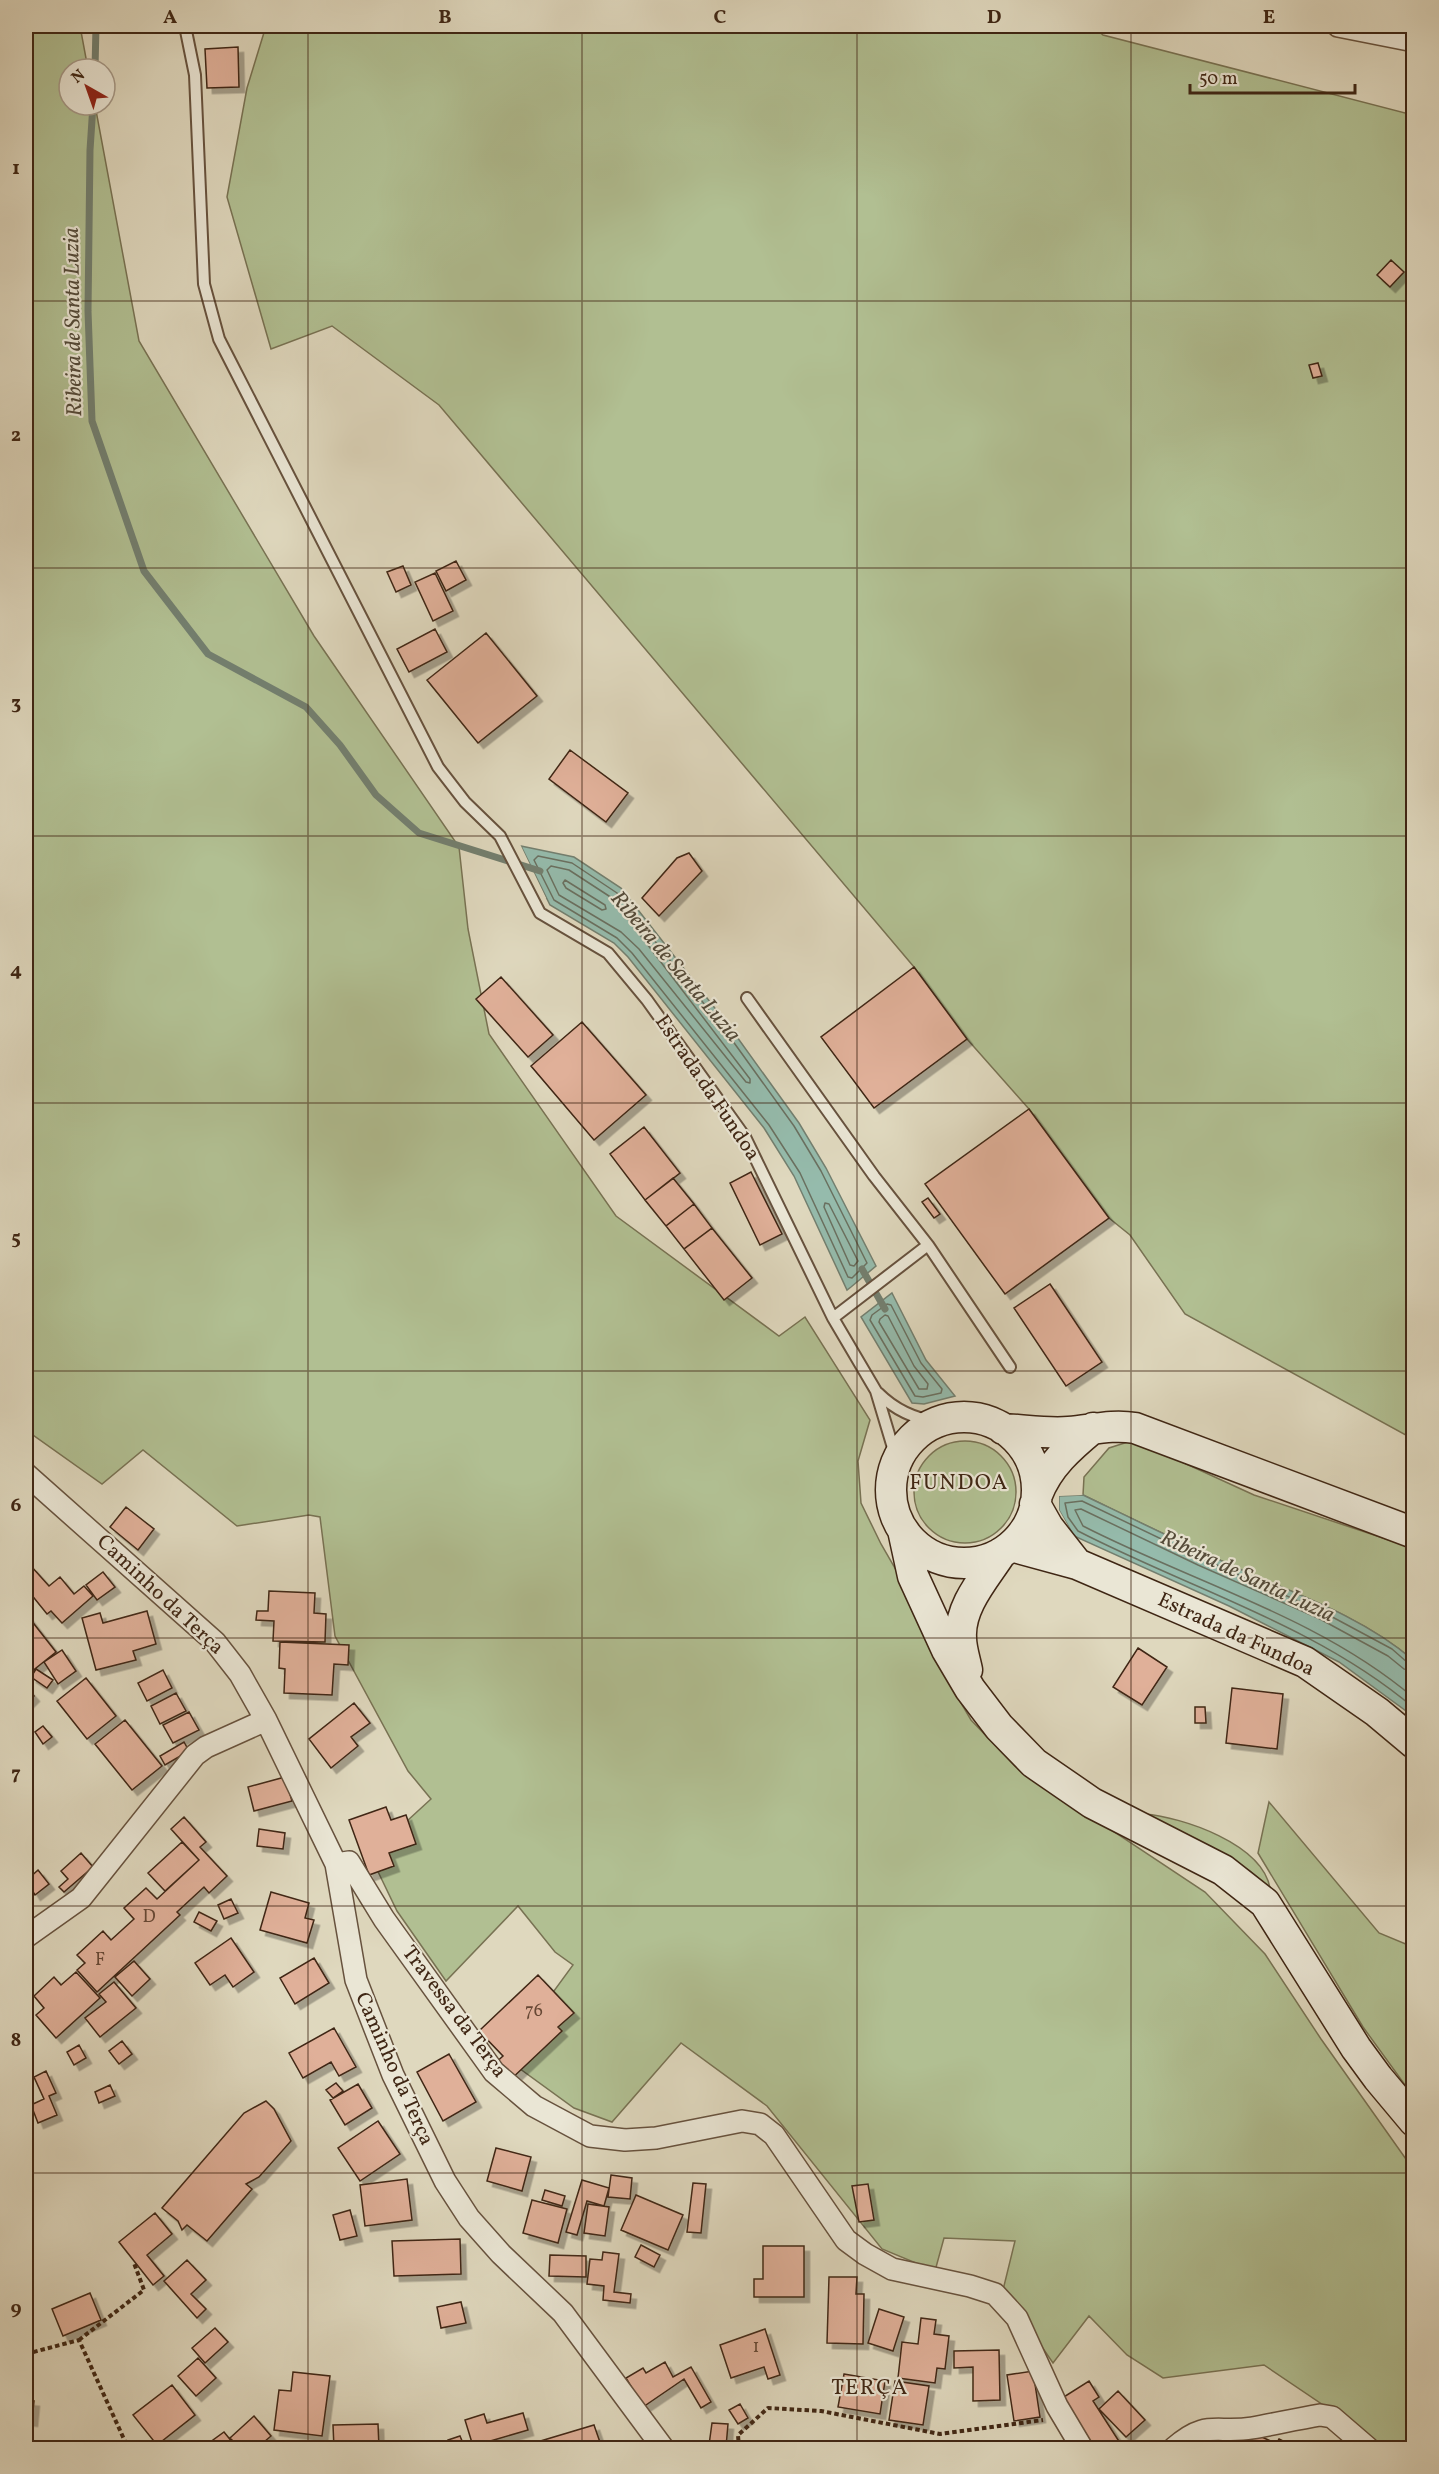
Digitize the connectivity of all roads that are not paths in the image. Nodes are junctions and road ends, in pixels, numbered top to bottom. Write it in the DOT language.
graph roads {
  1 [pos="185,26"];
  2 [pos="1338,26"];
  3 [pos="1413,41"];
  4 [pos="747,998"];
  5 [pos="928,1245"];
  6 [pos="833,1318"];
  7 [pos="1010,1367"];
  8 [pos="876,1391"];
  9 [pos="932,1425"];
  10 [pos="1093,1428"];
  11 [pos="1003,1429"];
  12 [pos="897,1461"];
  13 [pos="26,1474"];
  14 [pos="1037,1494"];
  15 [pos="903,1530"];
  16 [pos="1413,1533"];
  17 [pos="1006,1550"];
  18 [pos="1077,1564"];
  19 [pos="970,1689"];
  20 [pos="266,1720"];
  21 [pos="1413,1743"];
  22 [pos="336,1864"];
  23 [pos="26,1937"];
  24 [pos="1413,2121"];
  25 [pos="663,2448"];
  26 [pos="1082,2448"];
  27 [pos="1174,2448"];
  28 [pos="1368,2448"];
  1 -- 6 [label="lane, Estrada da Fundoa"];
  2 -- 3 [label="street"];
  4 -- 5 [label="lane"];
  5 -- 6 [label="lane"];
  5 -- 7 [label="lane"];
  6 -- 8 [label="lane, Estrada da Fundoa"];
  8 -- 9 [label="lane"];
  8 -- 12 [label="lane"];
  9 -- 11 [label="main road"];
  9 -- 12 [label="main road"];
  10 -- 11 [label="main road"];
  10 -- 14 [label="main road"];
  10 -- 16 [label="main road"];
  11 -- 14 [label="main road"];
  12 -- 15 [label="main road"];
  13 -- 20 [label="street, Caminho da Terça"];
  14 -- 17 [label="main road"];
  14 -- 18 [label="main road, Estrada da Fundoa"];
  15 -- 17 [label="main road"];
  15 -- 19 [label="main road"];
  17 -- 18 [label="main road, Estrada da Fundoa"];
  17 -- 19 [label="main road"];
  18 -- 21 [label="main road, Estrada da Fundoa"];
  19 -- 24 [label="main road"];
  20 -- 22 [label="street, Caminho da Terça"];
  20 -- 23 [label="street"];
  22 -- 25 [label="street, Caminho da Terça"];
  22 -- 26 [label="street, Travessa da Terça"];
  27 -- 28 [label="street"];
}
